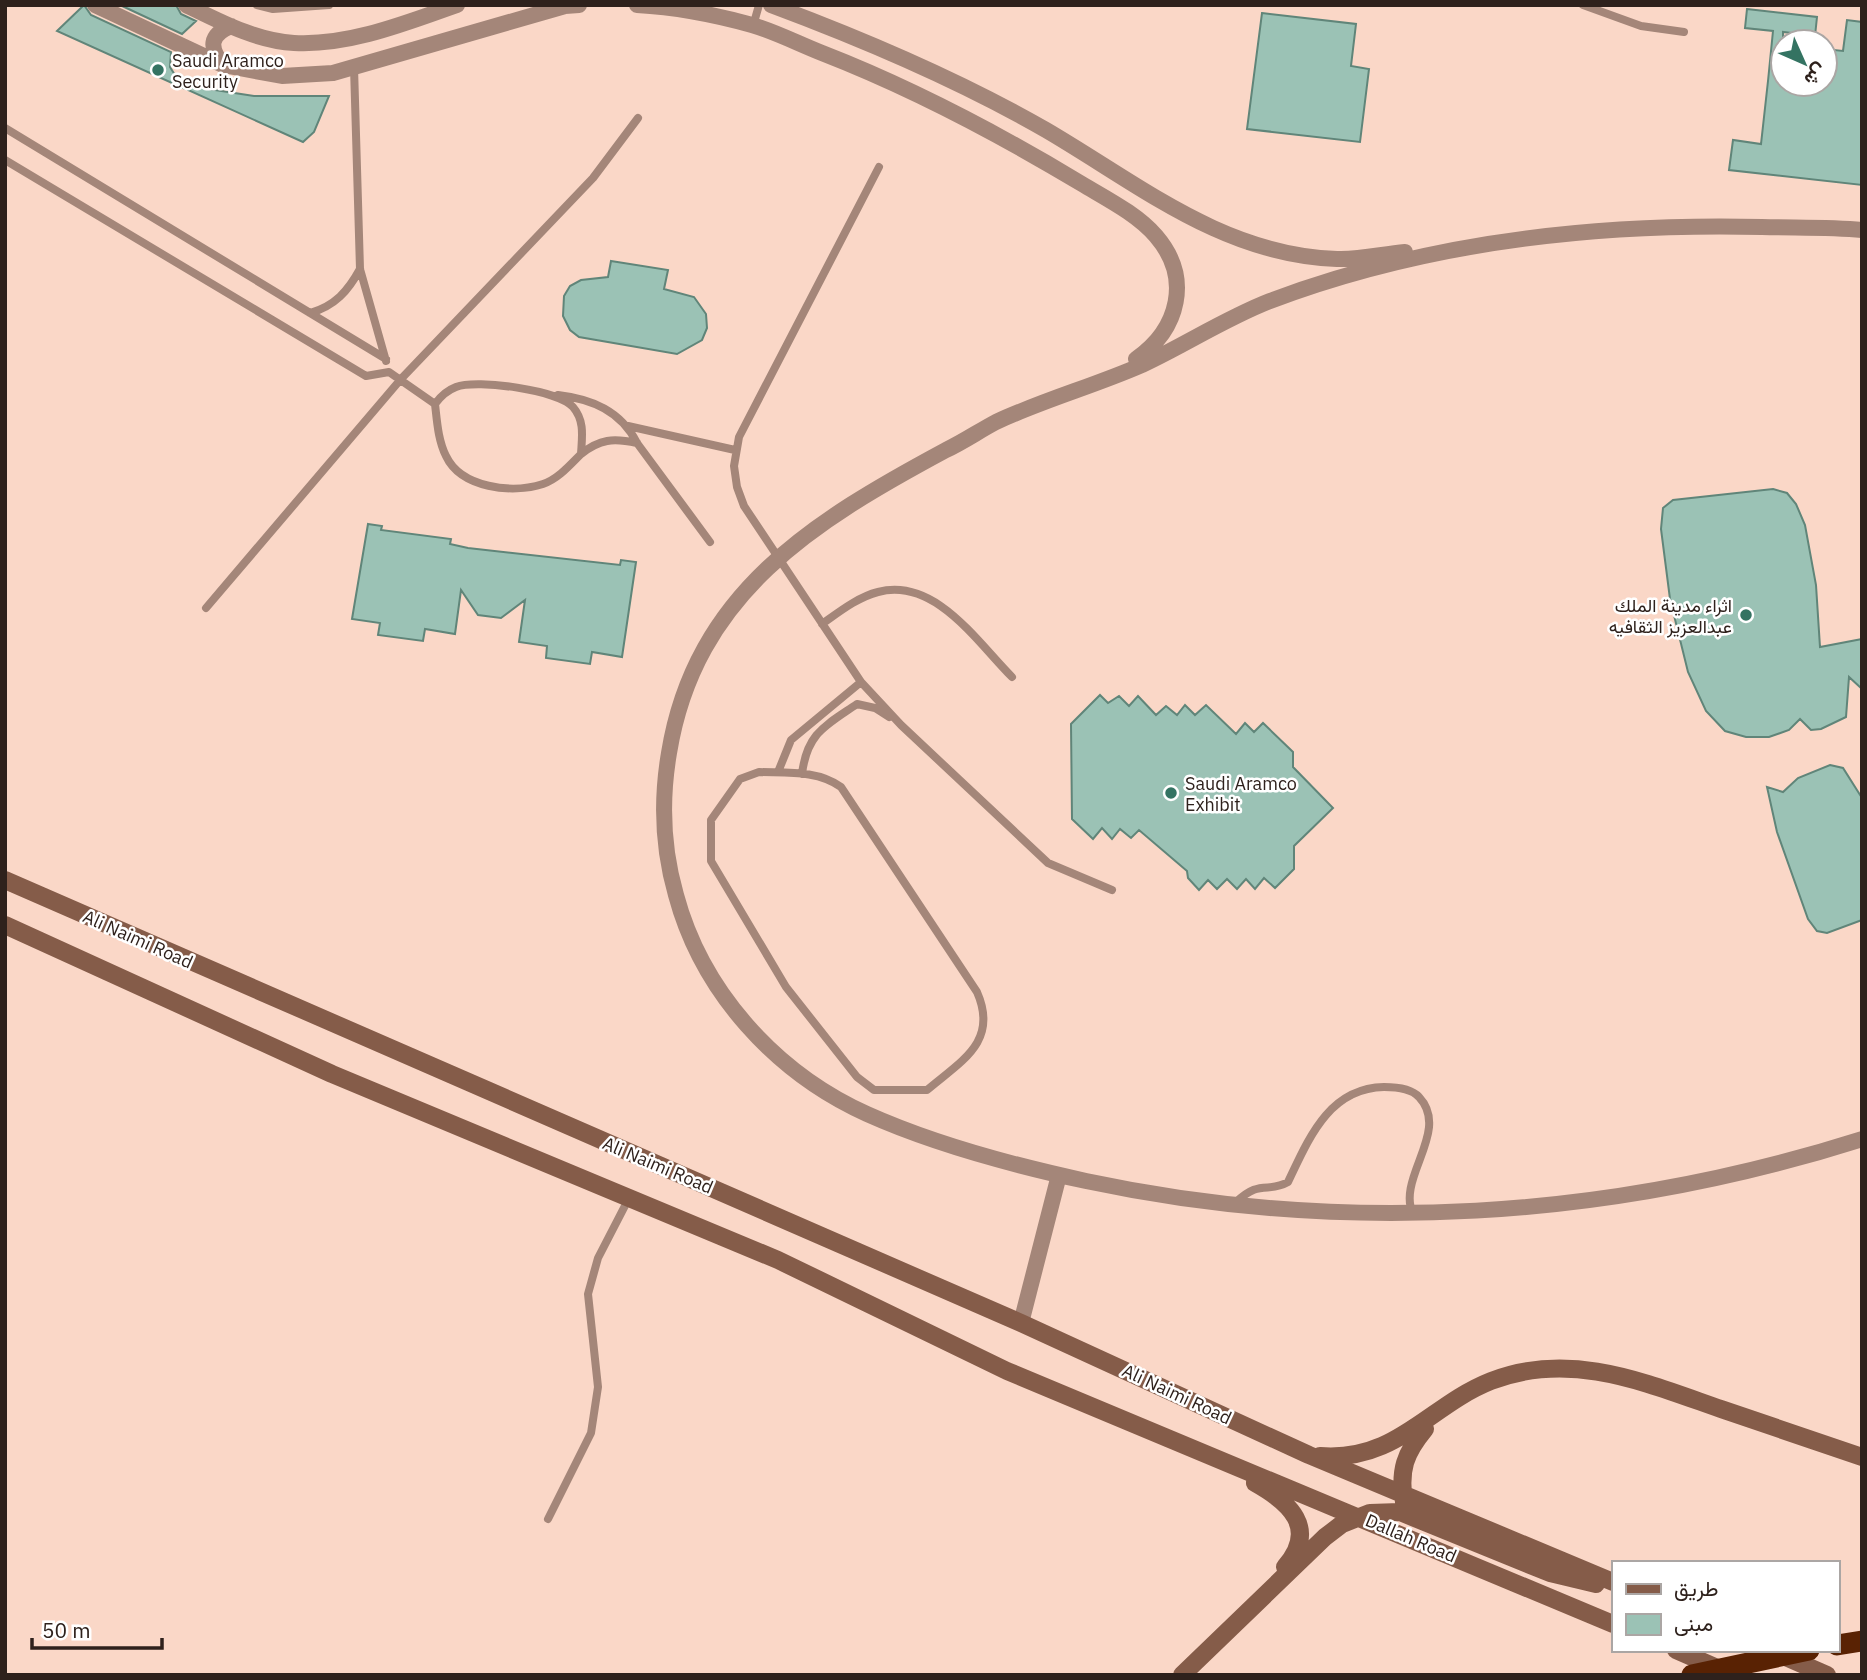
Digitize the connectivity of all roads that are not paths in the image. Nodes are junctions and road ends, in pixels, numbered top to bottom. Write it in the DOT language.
graph roads {
  1 [pos="95,5"];
  2 [pos="186,5"];
  3 [pos="257,5"];
  4 [pos="328,5"];
  5 [pos="457,5"];
  6 [pos="579,5"];
  7 [pos="637,5"];
  8 [pos="759,5"];
  9 [pos="771,5"];
  10 [pos="1583,5"];
  11 [pos="231,26"];
  12 [pos="753,26"];
  13 [pos="1684,32"];
  14 [pos="223,65"];
  15 [pos="355,67"];
  16 [pos="638,118"];
  17 [pos="5,128"];
  18 [pos="5,160"];
  19 [pos="879,167"];
  20 [pos="1862,230"];
  21 [pos="1439,253"];
  22 [pos="360,268"];
  23 [pos="310,313"];
  24 [pos="386,359"];
  25 [pos="389,372"];
  26 [pos="1108,378"];
  27 [pos="401,379"];
  28 [pos="555,394"];
  29 [pos="435,404"];
  30 [pos="628,426"];
  31 [pos="637,443"];
  32 [pos="735,450"];
  33 [pos="581,454"];
  34 [pos="710,542"];
  35 [pos="777,557"];
  36 [pos="206,608"];
  37 [pos="822,624"];
  38 [pos="1012,677"];
  39 [pos="861,682"];
  40 [pos="901,725"];
  41 [pos="778,772"];
  42 [pos="802,774"];
  43 [pos="5,880"];
  44 [pos="1112,890"];
  45 [pos="5,925"];
  46 [pos="1862,1139"];
  47 [pos="1059,1175"];
  48 [pos="629,1198"];
  49 [pos="1233,1206"];
  50 [pos="1413,1214"];
  51 [pos="1021,1323"];
  52 [pos="1465,1395"];
  53 [pos="1308,1455"];
  54 [pos="1207,1456"];
  55 [pos="1862,1457"];
  56 [pos="1403,1494"];
  57 [pos="1407,1514"];
  58 [pos="1360,1517"];
  59 [pos="548,1519"];
  60 [pos="1441,1551"];
  61 [pos="1612,1582"];
  62 [pos="1612,1588"];
  63 [pos="1242,1617"];
  64 [pos="1612,1624"];
  65 [pos="1862,1641"];
  66 [pos="1839,1645"];
  67 [pos="1681,1652"];
  68 [pos="1775,1652"];
  69 [pos="1800,1652"];
  70 [pos="1182,1675"];
  71 [pos="1692,1675"];
  72 [pos="1734,1675"];
  73 [pos="1827,1675"];
  1 -- 14 [label="street"];
  2 -- 11 [label="street"];
  3 -- 4 [label="lane"];
  5 -- 11 [label="street"];
  6 -- 15 [label="street"];
  7 -- 12 [label="street"];
  8 -- 12 [label="lane"];
  9 -- 21 [label="street"];
  10 -- 13 [label="lane"];
  11 -- 14 [label="street"];
  12 -- 26 [label="street"];
  14 -- 15 [label="street"];
  15 -- 22 [label="lane"];
  16 -- 27 [label="lane"];
  17 -- 23 [label="lane"];
  18 -- 25 [label="lane"];
  19 -- 32 [label="lane"];
  20 -- 21 [label="street"];
  21 -- 26 [label="street"];
  22 -- 23 [label="lane"];
  22 -- 24 [label="lane"];
  23 -- 24 [label="lane"];
  24 -- 25 [label="lane"];
  25 -- 27 [label="lane"];
  26 -- 35 [label="street"];
  27 -- 29 [label="lane"];
  27 -- 36 [label="lane"];
  28 -- 29 [label="lane"];
  28 -- 30 [label="lane"];
  28 -- 33 [label="lane"];
  29 -- 33 [label="lane"];
  30 -- 31 [label="lane"];
  30 -- 32 [label="lane"];
  31 -- 33 [label="lane"];
  31 -- 34 [label="lane"];
  32 -- 35 [label="lane"];
  35 -- 37 [label="lane"];
  35 -- 47 [label="street"];
  37 -- 38 [label="lane"];
  37 -- 39 [label="lane"];
  39 -- 40 [label="lane"];
  39 -- 41 [label="lane"];
  40 -- 42 [label="lane"];
  40 -- 44 [label="lane"];
  41 -- 42 [label="lane"];
  41 -- 42 [label="lane"];
  43 -- 51 [label="main road, Ali Naimi Road"];
  45 -- 48 [label="main road"];
  46 -- 50 [label="street"];
  47 -- 49 [label="street"];
  47 -- 51 [label="street"];
  48 -- 54 [label="main road"];
  48 -- 59 [label="lane"];
  49 -- 50 [label="street"];
  49 -- 50 [label="lane"];
  51 -- 53 [label="main road, Ali Naimi Road"];
  52 -- 53 [label="main road"];
  52 -- 55 [label="main road"];
  52 -- 56 [label="main road"];
  53 -- 56 [label="main road"];
  54 -- 58 [label="main road, Dallah Road"];
  54 -- 63 [label="main road"];
  56 -- 57 [label="main road"];
  56 -- 61 [label="main road"];
  57 -- 58 [label="main road"];
  57 -- 60 [label="main road"];
  57 -- 62 [label="main road"];
  58 -- 60 [label="main road, Dallah Road"];
  58 -- 63 [label="main road"];
  60 -- 64 [label="main road, Dallah Road"];
  63 -- 70 [label="main road"];
  65 -- 66 [label="highway"];
  67 -- 72 [label="main road"];
  68 -- 73 [label="main road"];
  69 -- 71 [label="highway, bridge"];
}
